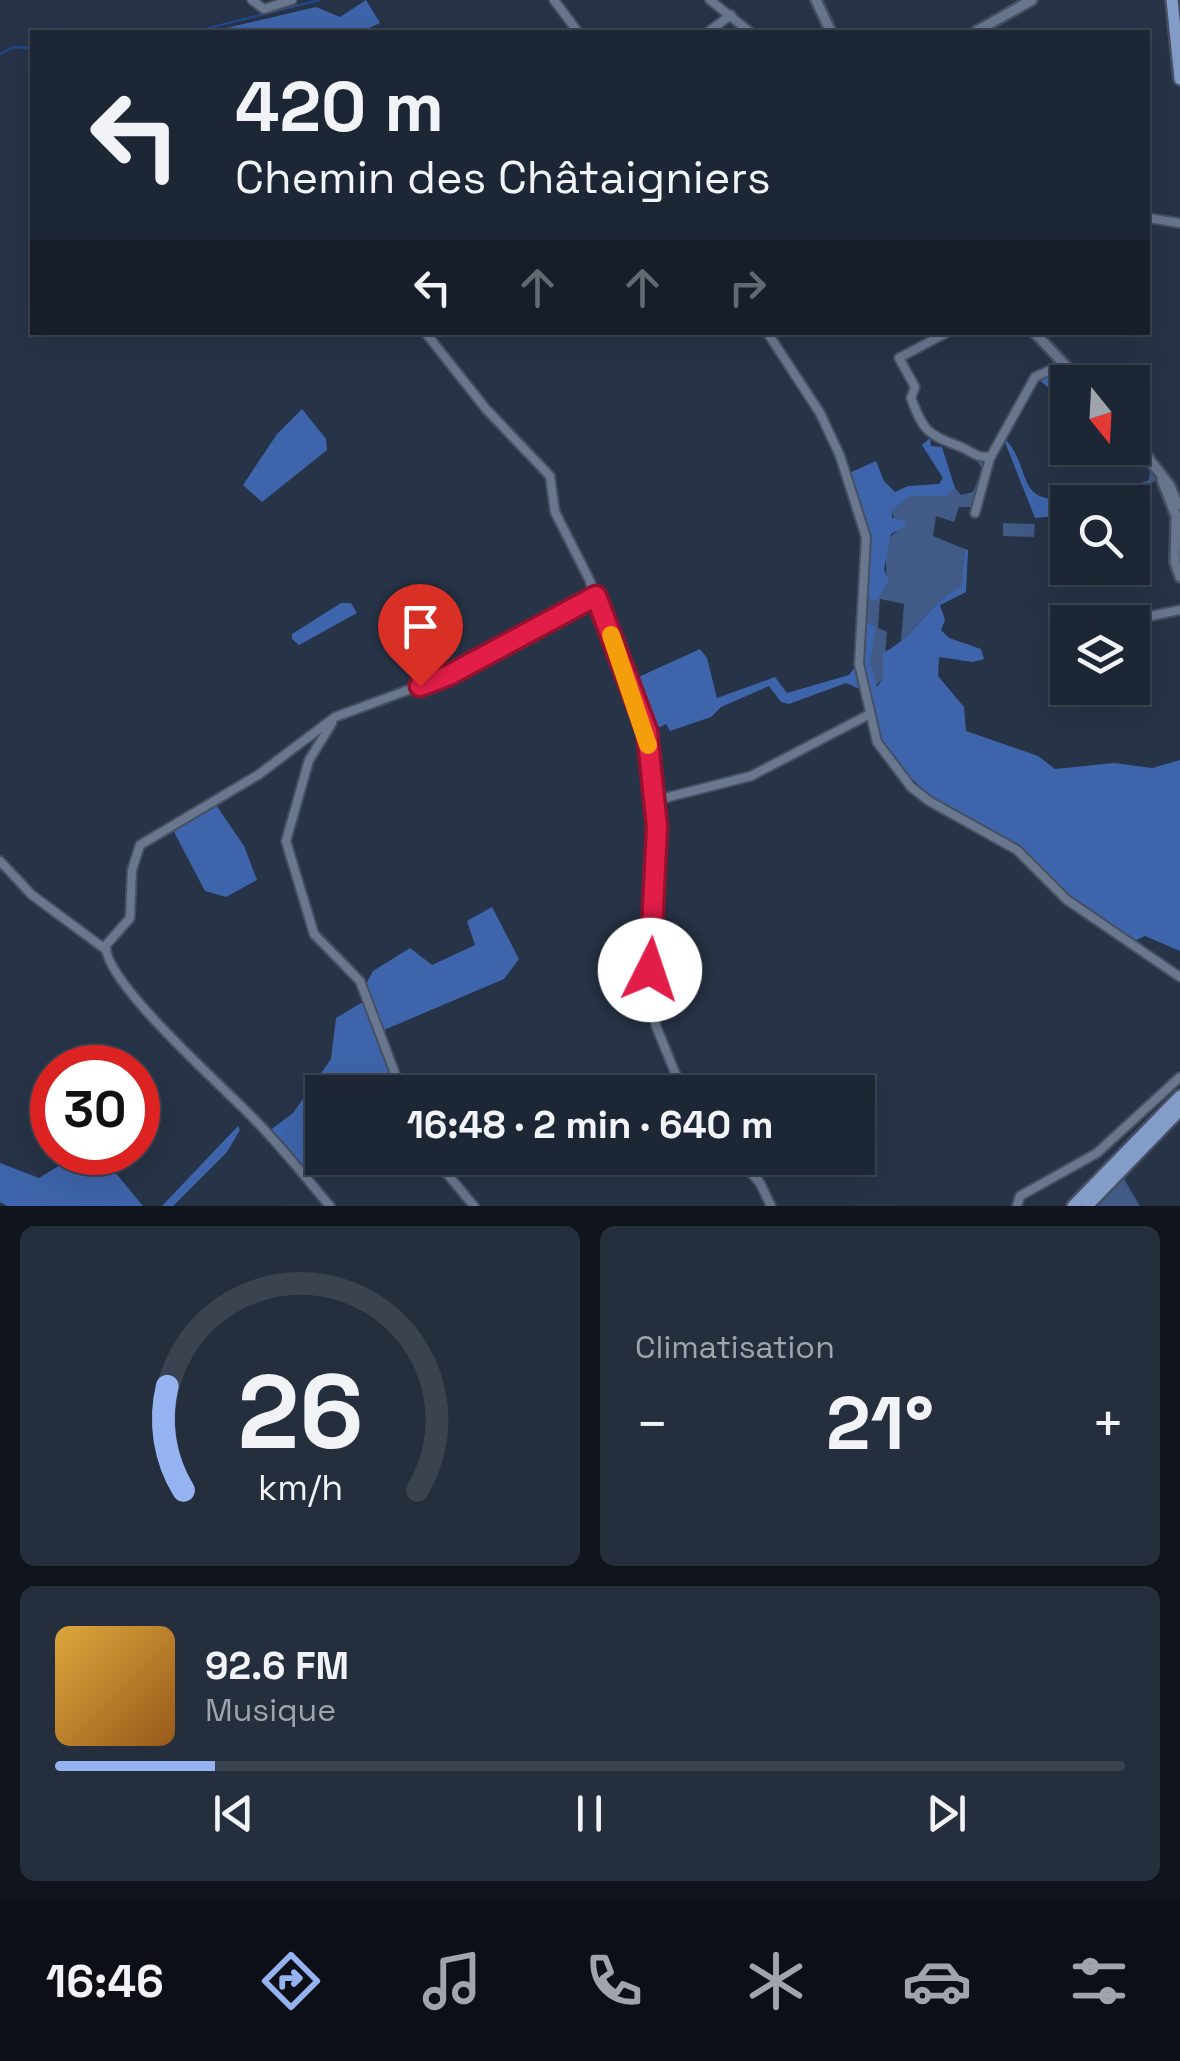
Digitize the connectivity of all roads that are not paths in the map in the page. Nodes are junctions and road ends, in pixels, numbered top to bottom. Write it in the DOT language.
graph roads {
  1 [pos="252,0"];
  2 [pos="292,0"];
  3 [pos="554,0"];
  4 [pos="710,0"];
  5 [pos="816,0"];
  6 [pos="1032,0"];
  7 [pos="1041,0"];
  8 [pos="1172,0"];
  9 [pos="1180,12"];
  10 [pos="731,15"];
  11 [pos="576,30"];
  12 [pos="711,30"];
  13 [pos="748,30"];
  14 [pos="830,30"];
  15 [pos="979,30"];
  16 [pos="989,30"];
  17 [pos="1174,32"];
  18 [pos="1180,79"];
  19 [pos="1150,218"];
  20 [pos="1180,223"];
  21 [pos="428,335"];
  22 [pos="769,335"];
  23 [pos="942,335"];
  24 [pos="1037,335"];
  25 [pos="1064,364"];
  26 [pos="991,456"];
  27 [pos="1150,458"];
  28 [pos="975,512"];
  29 [pos="1177,518"];
  30 [pos="1180,577"];
  31 [pos="596,596"];
  32 [pos="1180,610"];
  33 [pos="1150,616"];
  34 [pos="870,714"];
  35 [pos="335,717"];
  36 [pos="653,801"];
  37 [pos="0,860"];
  38 [pos="105,949"];
  39 [pos="1180,977"];
  40 [pos="396,1075"];
  41 [pos="676,1075"];
  42 [pos="1180,1077"];
  43 [pos="1180,1096"];
  44 [pos="1180,1110"];
  45 [pos="448,1175"];
  46 [pos="753,1175"];
  47 [pos="330,1206"];
  48 [pos="474,1206"];
  49 [pos="771,1206"];
  50 [pos="1017,1206"];
  51 [pos="1073,1206"];
  52 [pos="1087,1206"];
  1 -- 2 [label="street"];
  3 -- 11 [label="street"];
  4 -- 10 [label="street"];
  5 -- 14 [label="street"];
  6 -- 15 [label="street"];
  7 -- 16 [label="street"];
  8 -- 17 [label="main road"];
  9 -- 17 [label="main road"];
  10 -- 12 [label="street"];
  10 -- 13 [label="street"];
  17 -- 18 [label="main road"];
  19 -- 20 [label="street"];
  21 -- 31 [label="street"];
  22 -- 34 [label="street"];
  23 -- 26 [label="street"];
  24 -- 25 [label="street"];
  25 -- 26 [label="street"];
  26 -- 28 [label="street"];
  27 -- 29 [label="street"];
  29 -- 30 [label="street"];
  31 -- 35 [label="street"];
  31 -- 36 [label="street"];
  32 -- 33 [label="street"];
  34 -- 36 [label="street"];
  34 -- 39 [label="street"];
  35 -- 38 [label="street"];
  35 -- 40 [label="street"];
  36 -- 41 [label="street"];
  37 -- 38 [label="street"];
  38 -- 47 [label="street"];
  42 -- 50 [label="street"];
  43 -- 51 [label="main road"];
  44 -- 52 [label="main road"];
  45 -- 48 [label="street"];
  46 -- 49 [label="street"];
}
